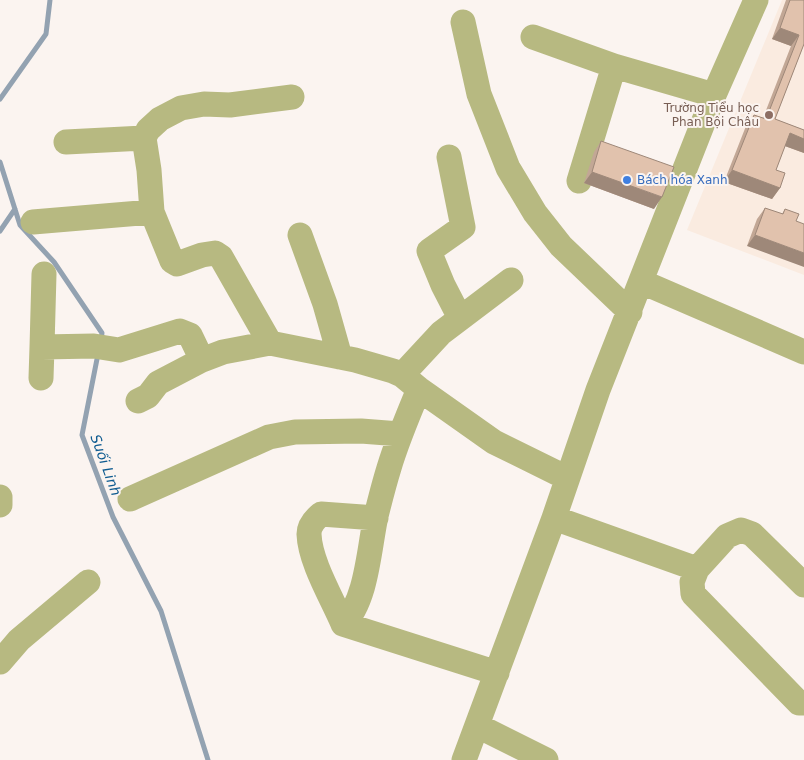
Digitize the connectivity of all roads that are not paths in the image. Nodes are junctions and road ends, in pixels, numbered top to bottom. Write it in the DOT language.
graph roads {
  1 [pos="756,0"];
  2 [pos="463,22"];
  3 [pos="533,37"];
  4 [pos="614,66"];
  5 [pos="714,96"];
  6 [pos="292,97"];
  7 [pos="144,138"];
  8 [pos="66,142"];
  9 [pos="449,157"];
  10 [pos="579,181"];
  11 [pos="152,212"];
  12 [pos="33,222"];
  13 [pos="300,235"];
  14 [pos="44,274"];
  15 [pos="511,280"];
  16 [pos="642,282"];
  17 [pos="630,312"];
  18 [pos="460,318"];
  19 [pos="270,343"];
  20 [pos="42,347"];
  21 [pos="804,352"];
  22 [pos="340,357"];
  23 [pos="202,360"];
  24 [pos="41,378"];
  25 [pos="410,382"];
  26 [pos="138,400"];
  27 [pos="400,434"];
  28 [pos="567,478"];
  29 [pos="0,497"];
  30 [pos="130,499"];
  31 [pos="0,505"];
  32 [pos="376,518"];
  33 [pos="554,518"];
  34 [pos="697,568"];
  35 [pos="88,582"];
  36 [pos="804,584"];
  37 [pos="342,624"];
  38 [pos="0,662"];
  39 [pos="497,673"];
  40 [pos="804,703"];
  41 [pos="478,726"];
  42 [pos="464,760"];
  43 [pos="546,760"];
  1 -- 5 [label="street"];
  2 -- 17 [label="street"];
  3 -- 4 [label="street"];
  4 -- 5 [label="street"];
  4 -- 10 [label="street"];
  5 -- 16 [label="street"];
  6 -- 7 [label="street"];
  7 -- 8 [label="street"];
  7 -- 11 [label="street"];
  9 -- 18 [label="street"];
  11 -- 12 [label="street"];
  11 -- 19 [label="street"];
  13 -- 22 [label="street"];
  14 -- 20 [label="street"];
  15 -- 18 [label="street"];
  16 -- 17 [label="street"];
  16 -- 21 [label="street"];
  17 -- 28 [label="street"];
  18 -- 25 [label="street"];
  19 -- 22 [label="street"];
  19 -- 23 [label="street"];
  20 -- 23 [label="street"];
  20 -- 24 [label="street"];
  22 -- 25 [label="street"];
  23 -- 26 [label="street"];
  25 -- 27 [label="street"];
  25 -- 28 [label="street"];
  27 -- 30 [label="street"];
  27 -- 32 [label="street"];
  28 -- 33 [label="street"];
  29 -- 31 [label="street"];
  32 -- 37 [label="street"];
  32 -- 37 [label="street"];
  33 -- 34 [label="street"];
  33 -- 39 [label="street"];
  34 -- 36 [label="street"];
  34 -- 40 [label="street"];
  35 -- 38 [label="street"];
  37 -- 39 [label="street"];
  39 -- 41 [label="street"];
  41 -- 42 [label="street"];
  41 -- 43 [label="street"];
}
